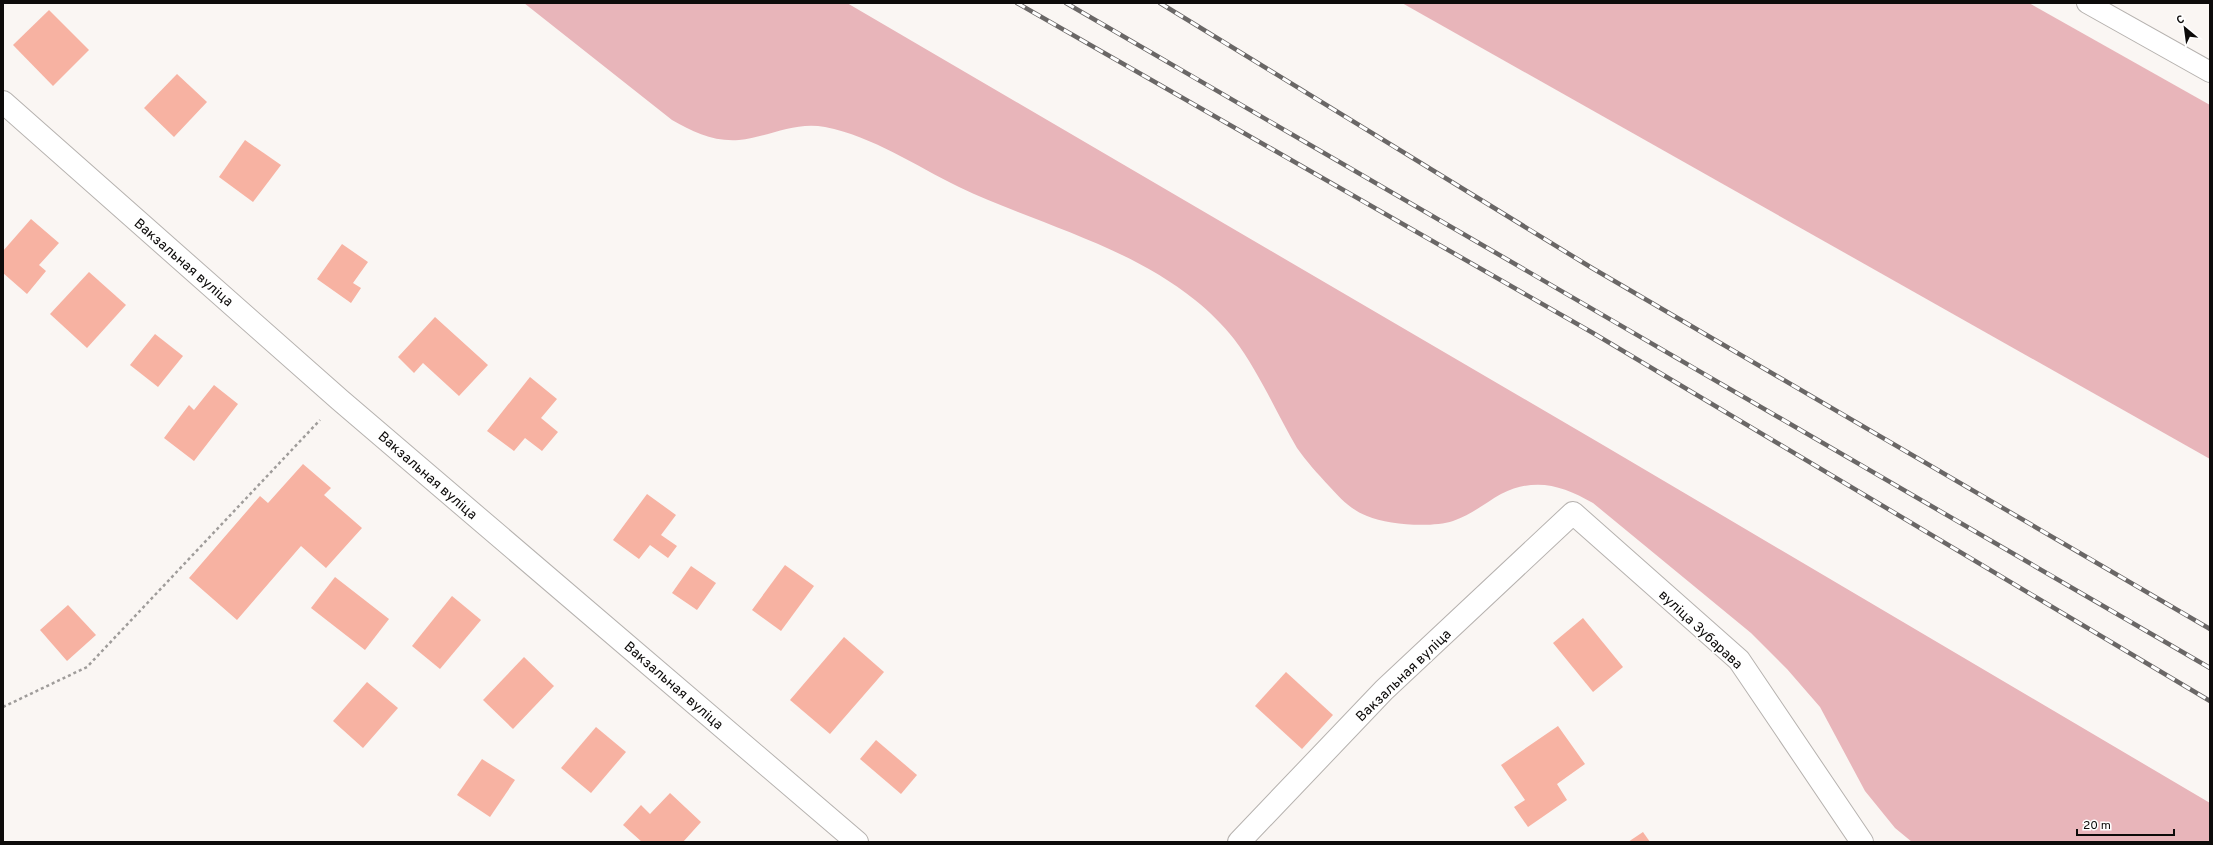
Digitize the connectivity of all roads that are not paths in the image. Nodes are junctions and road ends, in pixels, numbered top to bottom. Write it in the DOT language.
graph roads {
  1 [pos="2087,3"];
  2 [pos="2210,72"];
  3 [pos="3,102"];
  4 [pos="1573,513"];
  5 [pos="857,842"];
  6 [pos="1239,842"];
  7 [pos="1862,842"];
  1 -- 2 [label="lane"];
  3 -- 5 [label="street, Вакзальная вуліца"];
  4 -- 6 [label="street, Вакзальная вуліца"];
  4 -- 7 [label="street, вуліца Зубарава"];
}
